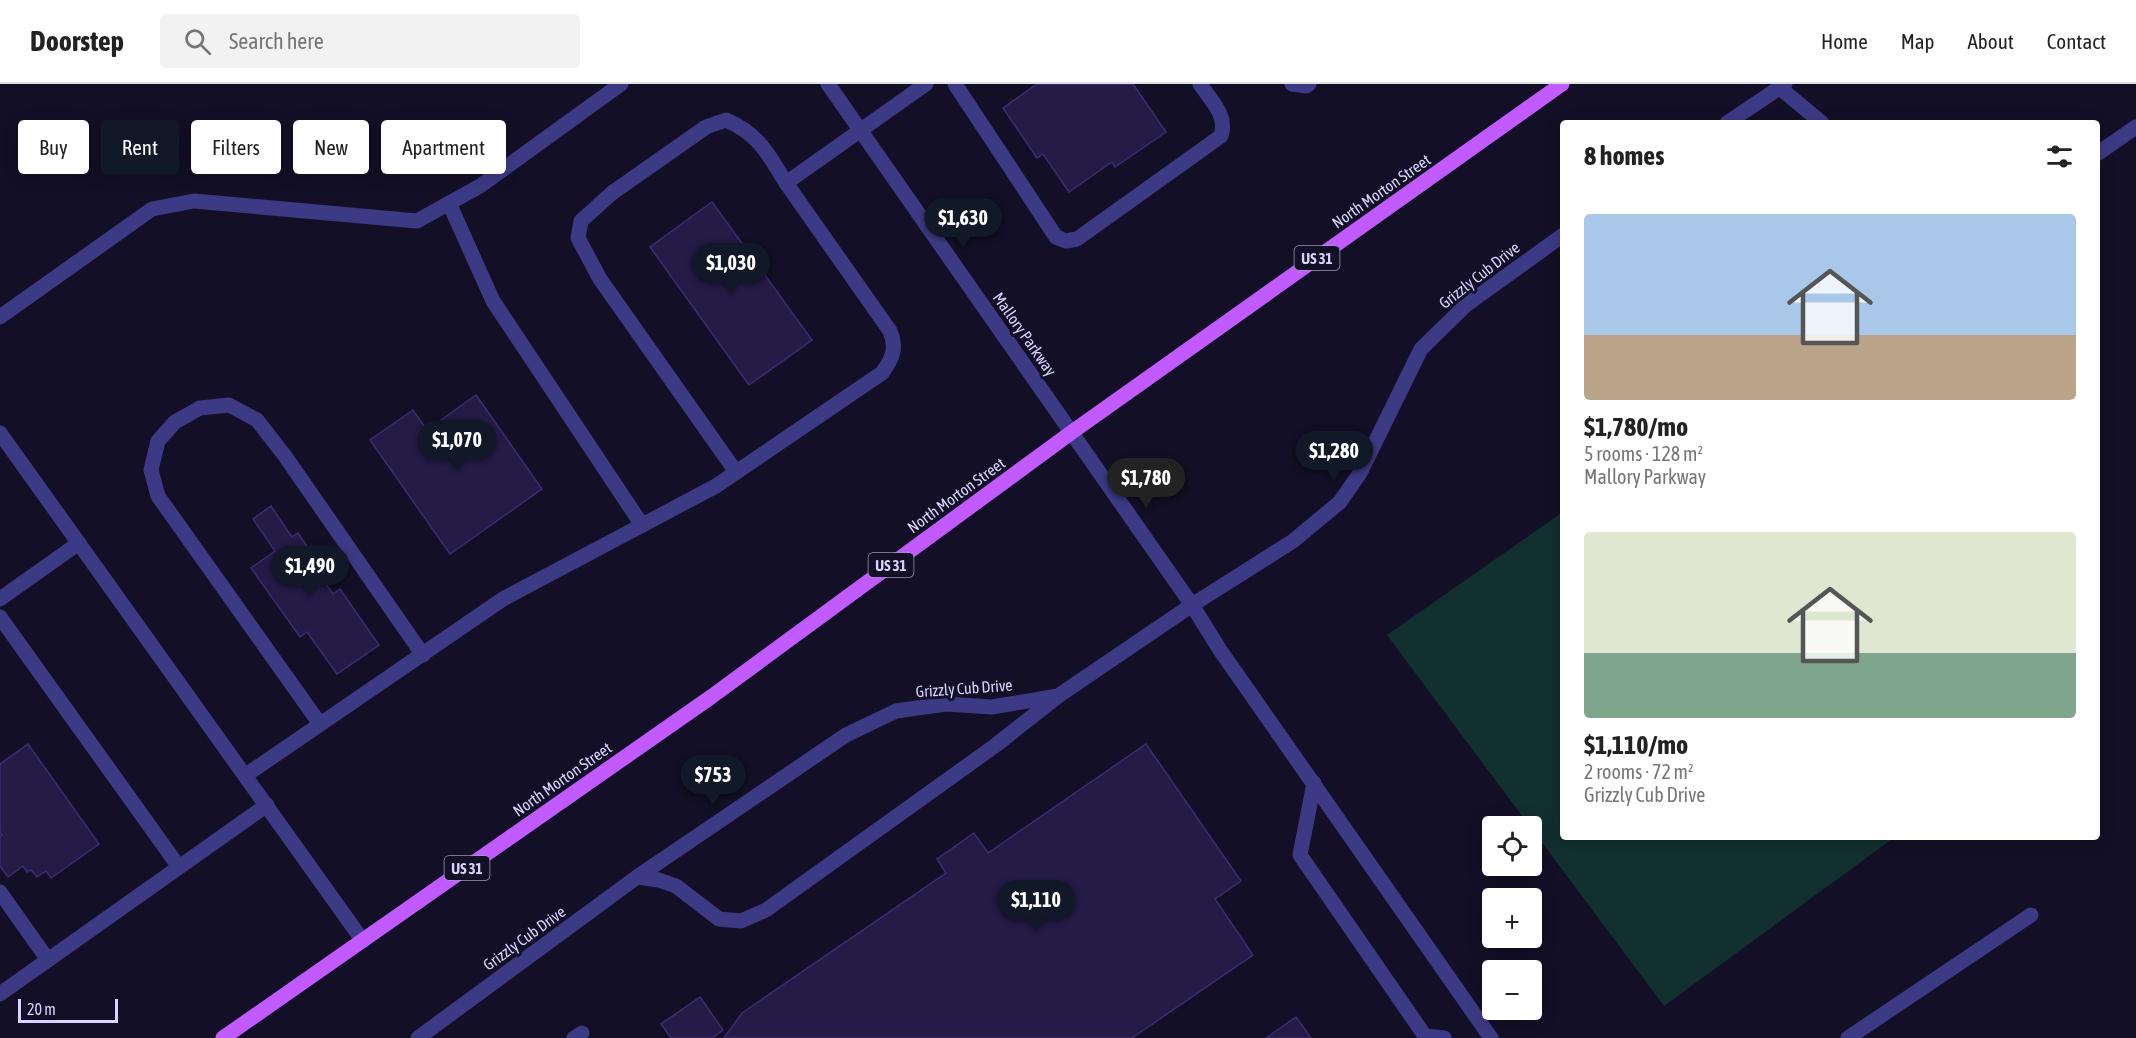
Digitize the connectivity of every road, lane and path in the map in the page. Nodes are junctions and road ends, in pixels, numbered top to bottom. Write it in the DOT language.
graph roads {
  1 [pos="621,84"];
  2 [pos="828,84"];
  3 [pos="926,84"];
  4 [pos="955,84"];
  5 [pos="1200,84"];
  6 [pos="1292,84"];
  7 [pos="1309,84"];
  8 [pos="1562,84"];
  9 [pos="1783,86"];
  10 [pos="1732,120"];
  11 [pos="1819,120"];
  12 [pos="2136,127"];
  13 [pos="861,131"];
  14 [pos="2100,152"];
  15 [pos="786,183"];
  16 [pos="449,203"];
  17 [pos="1560,237"];
  18 [pos="0,317"];
  19 [pos="1072,432"];
  20 [pos="0,434"];
  21 [pos="736,472"];
  22 [pos="642,525"];
  23 [pos="79,543"];
  24 [pos="0,599"];
  25 [pos="1192,605"];
  26 [pos="0,617"];
  27 [pos="423,655"];
  28 [pos="1058,696"];
  29 [pos="320,724"];
  30 [pos="246,775"];
  31 [pos="1314,783"];
  32 [pos="267,805"];
  33 [pos="179,867"];
  34 [pos="637,878"];
  35 [pos="0,892"];
  36 [pos="2031,915"];
  37 [pos="363,941"];
  38 [pos="48,960"];
  39 [pos="0,994"];
  40 [pos="223,1038"];
  41 [pos="418,1038"];
  42 [pos="1444,1038"];
  43 [pos="1491,1038"];
  44 [pos="1848,1038"];
  1 -- 16 [label="street"];
  2 -- 13 [label="street, Mallory Parkway"];
  3 -- 13 [label="street"];
  4 -- 5 [label="street"];
  6 -- 7 [label="street"];
  8 -- 19 [label="main road, North Morton Street / US 31"];
  9 -- 10 [label="street"];
  9 -- 11 [label="street"];
  12 -- 14 [label="street"];
  13 -- 15 [label="street"];
  13 -- 19 [label="street, Mallory Parkway"];
  15 -- 21 [label="street"];
  15 -- 21 [label="street"];
  16 -- 18 [label="street"];
  16 -- 22 [label="street"];
  17 -- 25 [label="street, Grizzly Cub Drive"];
  19 -- 25 [label="street, Mallory Parkway"];
  19 -- 37 [label="main road, North Morton Street / US 31"];
  20 -- 23 [label="street"];
  21 -- 22 [label="street"];
  22 -- 27 [label="street"];
  23 -- 24 [label="street"];
  23 -- 30 [label="street"];
  25 -- 28 [label="street, Grizzly Cub Drive"];
  25 -- 31 [label="street, Mallory Parkway"];
  26 -- 33 [label="street"];
  27 -- 29 [label="street"];
  27 -- 29 [label="street"];
  28 -- 34 [label="street, Grizzly Cub Drive"];
  28 -- 34 [label="street"];
  29 -- 30 [label="street"];
  30 -- 32 [label="street"];
  31 -- 42 [label="street"];
  31 -- 43 [label="street, Mallory Parkway"];
  32 -- 33 [label="street"];
  32 -- 37 [label="street"];
  33 -- 38 [label="street"];
  34 -- 41 [label="street, Grizzly Cub Drive"];
  35 -- 38 [label="street"];
  36 -- 44 [label="street"];
  37 -- 40 [label="main road, North Morton Street / US 31"];
  38 -- 39 [label="street"];
}
